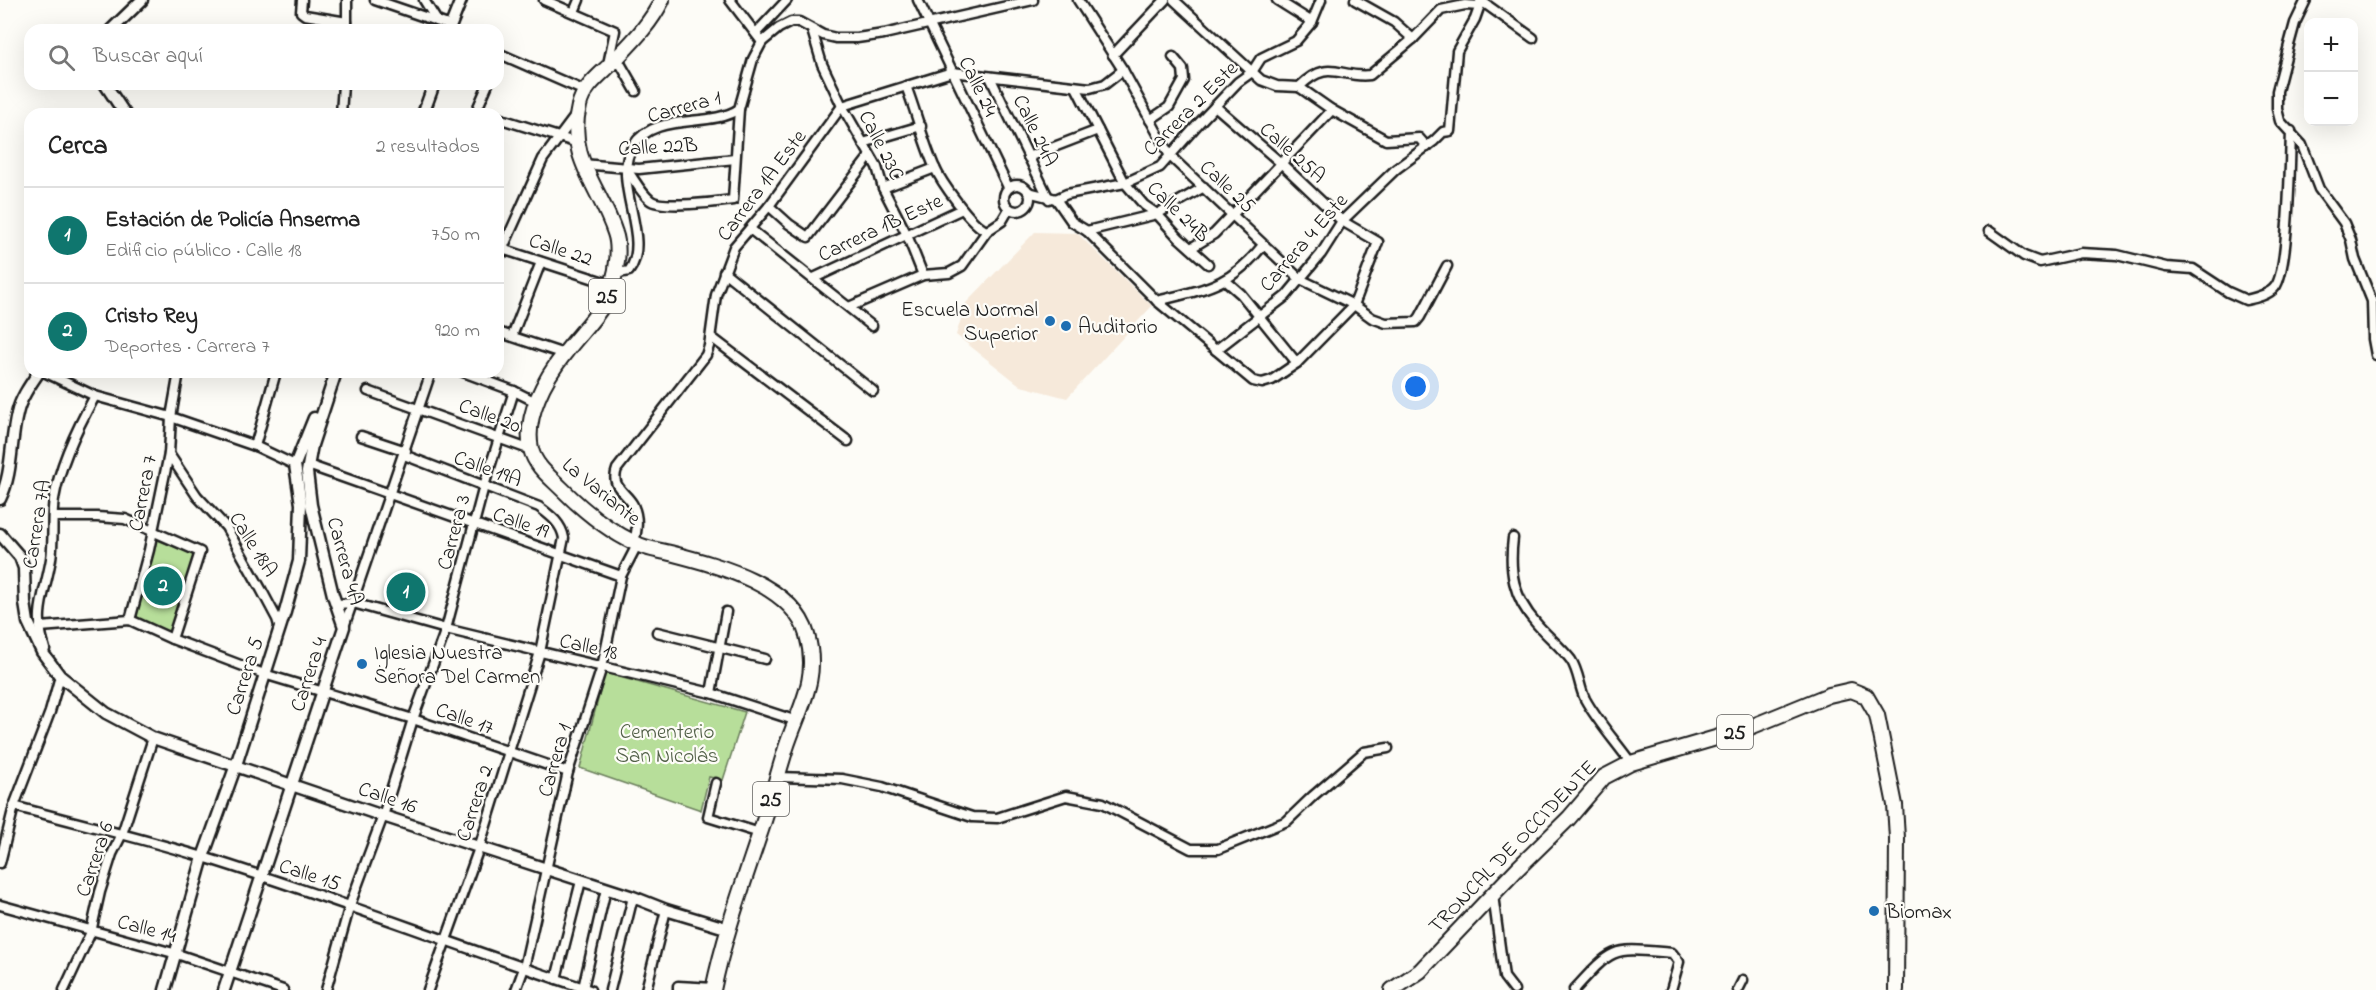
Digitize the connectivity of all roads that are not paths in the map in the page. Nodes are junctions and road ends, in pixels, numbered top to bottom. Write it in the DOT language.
graph roads {
  1 [pos="142,0"];
  2 [pos="302,0"];
  3 [pos="347,0"];
  4 [pos="375,0"];
  5 [pos="424,0"];
  6 [pos="461,0"];
  7 [pos="466,0"];
  8 [pos="544,0"];
  9 [pos="579,0"];
  10 [pos="662,0"];
  11 [pos="730,0"];
  12 [pos="786,0"];
  13 [pos="918,0"];
  14 [pos="1033,0"];
  15 [pos="1078,0"];
  16 [pos="1165,0"];
  17 [pos="1174,0"];
  18 [pos="1276,0"];
  19 [pos="1321,0"];
  20 [pos="1355,0"];
  21 [pos="2306,0"];
  22 [pos="1480,3"];
  23 [pos="574,12"];
  24 [pos="437,21"];
  25 [pos="1312,22"];
  26 [pos="117,24"];
  27 [pos="339,24"];
  28 [pos="347,24"];
  29 [pos="442,24"];
  30 [pos="453,24"];
  31 [pos="454,24"];
  32 [pos="929,24"];
  33 [pos="812,30"];
  34 [pos="756,33"];
  35 [pos="1533,38"];
  36 [pos="1413,39"];
  37 [pos="762,42"];
  38 [pos="1113,55"];
  39 [pos="1173,57"];
  40 [pos="504,58"];
  41 [pos="612,63"];
  42 [pos="1123,70"];
  43 [pos="952,72"];
  44 [pos="1252,72"];
  45 [pos="990,77"];
  46 [pos="906,86"];
  47 [pos="1076,87"];
  48 [pos="1299,87"];
  49 [pos="109,90"];
  50 [pos="343,90"];
  51 [pos="427,90"];
  52 [pos="432,90"];
  53 [pos="485,90"];
  54 [pos="585,91"];
  55 [pos="636,91"];
  56 [pos="842,106"];
  57 [pos="1215,106"];
  58 [pos="120,108"];
  59 [pos="341,108"];
  60 [pos="420,108"];
  61 [pos="425,108"];
  62 [pos="477,108"];
  63 [pos="739,109"];
  64 [pos="1332,110"];
  65 [pos="578,111"];
  66 [pos="504,120"];
  67 [pos="1150,120"];
  68 [pos="921,126"];
  69 [pos="1098,130"];
  70 [pos="2291,131"];
  71 [pos="561,138"];
  72 [pos="578,143"];
  73 [pos="863,143"];
  74 [pos="1427,147"];
  75 [pos="870,156"];
  76 [pos="1170,156"];
  77 [pos="1028,157"];
  78 [pos="735,159"];
  79 [pos="583,164"];
  80 [pos="1282,164"];
  81 [pos="935,168"];
  82 [pos="626,169"];
  83 [pos="1125,183"];
  84 [pos="1008,187"];
  85 [pos="883,188"];
  86 [pos="1204,188"];
  87 [pos="1028,192"];
  88 [pos="1053,199"];
  89 [pos="769,206"];
  90 [pos="962,209"];
  91 [pos="1009,209"];
  92 [pos="1232,213"];
  93 [pos="1157,214"];
  94 [pos="1342,221"];
  95 [pos="750,229"];
  96 [pos="987,231"];
  97 [pos="1087,231"];
  98 [pos="1989,231"];
  99 [pos="907,235"];
  100 [pos="504,241"];
  101 [pos="1263,244"];
  102 [pos="1191,248"];
  103 [pos="504,250"];
  104 [pos="542,262"];
  105 [pos="1208,264"];
  106 [pos="1447,266"];
  107 [pos="724,272"];
  108 [pos="923,275"];
  109 [pos="814,278"];
  110 [pos="614,279"];
  111 [pos="1300,279"];
  112 [pos="1226,280"];
  113 [pos="1157,301"];
  114 [pos="1354,305"];
  115 [pos="849,307"];
  116 [pos="1260,317"];
  117 [pos="872,326"];
  118 [pos="504,334"];
  119 [pos="512,336"];
  120 [pos="711,337"];
  121 [pos="1216,350"];
  122 [pos="564,354"];
  123 [pos="2376,355"];
  124 [pos="1297,363"];
  125 [pos="35,378"];
  126 [pos="57,378"];
  127 [pos="178,378"];
  128 [pos="274,378"];
  129 [pos="328,378"];
  130 [pos="334,378"];
  131 [pos="429,378"];
  132 [pos="479,378"];
  133 [pos="368,391"];
  134 [pos="514,391"];
  135 [pos="873,392"];
  136 [pos="95,396"];
  137 [pos="536,402"];
  138 [pos="419,408"];
  139 [pos="171,417"];
  140 [pos="361,436"];
  141 [pos="499,437"];
  142 [pos="848,441"];
  143 [pos="255,447"];
  144 [pos="531,450"];
  145 [pos="405,453"];
  146 [pos="169,454"];
  147 [pos="295,465"];
  148 [pos="308,465"];
  149 [pos="484,486"];
  150 [pos="388,493"];
  151 [pos="0,499"];
  152 [pos="54,517"];
  153 [pos="556,521"];
  154 [pos="473,525"];
  155 [pos="152,531"];
  156 [pos="0,534"];
  157 [pos="1513,538"];
  158 [pos="636,544"];
  159 [pos="561,555"];
  160 [pos="621,576"];
  161 [pos="353,603"];
  162 [pos="338,604"];
  163 [pos="726,612"];
  164 [pos="130,620"];
  165 [pos="40,627"];
  166 [pos="344,627"];
  167 [pos="279,629"];
  168 [pos="446,629"];
  169 [pos="657,632"];
  170 [pos="172,639"];
  171 [pos="720,648"];
  172 [pos="540,652"];
  173 [pos="765,658"];
  174 [pos="602,667"];
  175 [pos="53,669"];
  176 [pos="264,674"];
  177 [pos="322,693"];
  178 [pos="711,693"];
  179 [pos="413,719"];
  180 [pos="797,721"];
  181 [pos="153,738"];
  182 [pos="1388,748"];
  183 [pos="509,753"];
  184 [pos="1630,763"];
  185 [pos="236,765"];
  186 [pos="568,772"];
  187 [pos="778,777"];
  188 [pos="716,783"];
  189 [pos="291,785"];
  190 [pos="14,806"];
  191 [pos="383,816"];
  192 [pos="760,833"];
  193 [pos="122,834"];
  194 [pos="479,848"];
  195 [pos="203,857"];
  196 [pos="0,863"];
  197 [pos="547,870"];
  198 [pos="262,877"];
  199 [pos="581,881"];
  200 [pos="606,889"];
  201 [pos="1493,895"];
  202 [pos="633,897"];
  203 [pos="0,905"];
  204 [pos="350,905"];
  205 [pos="666,910"];
  206 [pos="729,928"];
  207 [pos="92,932"];
  208 [pos="444,941"];
  209 [pos="177,954"];
  210 [pos="524,968"];
  211 [pos="229,972"];
  212 [pos="556,979"];
  213 [pos="1743,980"];
  214 [pos="565,986"];
  215 [pos="678,988"];
  216 [pos="586,989"];
  217 [pos="714,989"];
  218 [pos="64,990"];
  219 [pos="165,990"];
  220 [pos="224,990"];
  221 [pos="283,990"];
  222 [pos="326,990"];
  223 [pos="428,990"];
  224 [pos="516,990"];
  225 [pos="610,990"];
  226 [pos="646,990"];
  227 [pos="1392,990"];
  228 [pos="1514,990"];
  229 [pos="1574,990"];
  230 [pos="1671,990"];
  231 [pos="1738,990"];
  232 [pos="1896,990"];
  1 -- 26 [label="street"];
  2 -- 27 [label="street"];
  3 -- 28 [label="street"];
  4 -- 24 [label="street"];
  5 -- 24 [label="street"];
  6 -- 30 [label="street"];
  7 -- 31 [label="street"];
  8 -- 23 [label="street"];
  9 -- 23 [label="street"];
  10 -- 41 [label="main road, 25"];
  11 -- 34 [label="street"];
  12 -- 34 [label="street"];
  13 -- 32 [label="street, Calle 24"];
  14 -- 32 [label="street"];
  15 -- 38 [label="street, Calle 25"];
  16 -- 38 [label="street"];
  17 -- 44 [label="street"];
  18 -- 25 [label="street"];
  19 -- 25 [label="street, Carrera 2 Este"];
  20 -- 36 [label="street"];
  21 -- 70 [label="street"];
  22 -- 35 [label="street"];
  22 -- 36 [label="street"];
  22 -- 74 [label="street, Carrera 4 Este"];
  23 -- 41 [label="street"];
  24 -- 29 [label="street"];
  25 -- 44 [label="street, Carrera 2 Este"];
  32 -- 33 [label="street"];
  32 -- 43 [label="street, Calle 24"];
  33 -- 37 [label="street"];
  33 -- 56 [label="street, Calle 23C"];
  34 -- 37 [label="street"];
  36 -- 48 [label="street"];
  37 -- 63 [label="street, Carrera 1"];
  38 -- 42 [label="street, Calle 25"];
  39 -- 67 [label="street"];
  40 -- 54 [label="street"];
  41 -- 54 [label="main road, 25"];
  41 -- 55 [label="street"];
  42 -- 47 [label="street"];
  42 -- 67 [label="street, Calle 25"];
  43 -- 45 [label="street"];
  43 -- 46 [label="street"];
  43 -- 84 [label="street, Calle 24"];
  44 -- 48 [label="street"];
  44 -- 57 [label="street, Carrera 2 Este"];
  45 -- 47 [label="street"];
  45 -- 77 [label="street, Calle 24A"];
  46 -- 56 [label="street"];
  46 -- 68 [label="street"];
  47 -- 69 [label="street, Calle 24B"];
  48 -- 64 [label="street"];
  49 -- 58 [label="street"];
  50 -- 59 [label="street"];
  51 -- 60 [label="street"];
  52 -- 61 [label="street"];
  53 -- 62 [label="street"];
  54 -- 65 [label="main road, 25"];
  56 -- 73 [label="street, Calle 23C"];
  56 -- 89 [label="street, Carrera 1A Este"];
  57 -- 76 [label="street, Carrera 2 Este"];
  57 -- 80 [label="street, Calle 25A"];
  63 -- 78 [label="street"];
  63 -- 82 [label="street, Carrera 1"];
  64 -- 74 [label="street"];
  64 -- 80 [label="street"];
  65 -- 71 [label="street"];
  65 -- 72 [label="main road, 25"];
  66 -- 71 [label="street"];
  67 -- 76 [label="street, Calle 25"];
  68 -- 73 [label="street"];
  68 -- 81 [label="street"];
  69 -- 77 [label="street"];
  69 -- 83 [label="street, Calle 24B"];
  70 -- 98 [label="street"];
  70 -- 123 [label="street"];
  71 -- 72 [label="street"];
  71 -- 100 [label="street"];
  72 -- 79 [label="main road, 25"];
  73 -- 75 [label="street, Calle 23C"];
  74 -- 94 [label="street, Carrera 4 Este"];
  75 -- 85 [label="street, Calle 23C"];
  75 -- 89 [label="street"];
  76 -- 83 [label="street, Carrera 2 Este"];
  76 -- 86 [label="street, Calle 25"];
  77 -- 88 [label="street, Calle 24A"];
  78 -- 82 [label="street, Calle 22B"];
  78 -- 82 [label="street"];
  79 -- 82 [label="street, Calle 22B"];
  79 -- 110 [label="main road, 25"];
  80 -- 92 [label="street"];
  80 -- 94 [label="street, Calle 25A"];
  81 -- 85 [label="street"];
  81 -- 90 [label="street"];
  82 -- 110 [label="street, Carrera 1"];
  83 -- 88 [label="street, Carrera 2 Este"];
  83 -- 93 [label="street, Calle 24B"];
  84 -- 87 [label="street"];
  84 -- 91 [label="street"];
  85 -- 99 [label="street, Calle 23C"];
  86 -- 92 [label="street, Calle 25"];
  86 -- 93 [label="street"];
  87 -- 88 [label="street"];
  87 -- 91 [label="street"];
  88 -- 97 [label="street, Calle 24A"];
  89 -- 95 [label="street, Carrera 1A Este"];
  90 -- 96 [label="street"];
  90 -- 99 [label="street, Carrera 1B Este"];
  91 -- 96 [label="street"];
  92 -- 101 [label="street, Calle 25"];
  92 -- 102 [label="street"];
  93 -- 97 [label="street"];
  93 -- 102 [label="street, Calle 24B"];
  94 -- 111 [label="street, Carrera 4 Este"];
  94 -- 114 [label="street, Calle 25A"];
  95 -- 107 [label="street, Carrera 1A Este"];
  95 -- 109 [label="street"];
  96 -- 108 [label="street"];
  97 -- 113 [label="street, Calle 24A"];
  99 -- 108 [label="street, Calle 23C"];
  99 -- 109 [label="street, Carrera 1B Este"];
  101 -- 111 [label="street, Calle 25"];
  101 -- 112 [label="street"];
  102 -- 105 [label="street, Calle 24B"];
  103 -- 104 [label="street, Calle 22"];
  104 -- 110 [label="street, Calle 22"];
  104 -- 119 [label="street"];
  106 -- 114 [label="street, Calle 25"];
  107 -- 120 [label="street, Carrera 1A Este"];
  107 -- 135 [label="street"];
  108 -- 115 [label="street"];
  109 -- 115 [label="street"];
  110 -- 122 [label="main road, 25"];
  111 -- 114 [label="street, Calle 25"];
  111 -- 116 [label="street, Carrera 4 Este"];
  112 -- 113 [label="street"];
  112 -- 116 [label="street"];
  113 -- 121 [label="street, Calle 24A"];
  114 -- 124 [label="street"];
  115 -- 117 [label="street"];
  116 -- 121 [label="street, Carrera 4 Este"];
  116 -- 124 [label="street"];
  118 -- 119 [label="street"];
  119 -- 122 [label="street"];
  120 -- 142 [label="street"];
  120 -- 158 [label="street, Carrera 1A Este"];
  121 -- 124 [label="street, Calle 24A"];
  122 -- 137 [label="main road, 25"];
  125 -- 151 [label="street"];
  126 -- 136 [label="street"];
  127 -- 139 [label="street, Carrera 7"];
  128 -- 143 [label="street"];
  129 -- 147 [label="street, Carrera 5"];
  130 -- 148 [label="street"];
  131 -- 138 [label="street, Carrera 4"];
  132 -- 134 [label="street"];
  133 -- 138 [label="street, Calle 20"];
  134 -- 137 [label="street"];
  134 -- 141 [label="street, Carrera 3"];
  136 -- 139 [label="street"];
  136 -- 152 [label="street, Carrera 7A"];
  137 -- 144 [label="main road, 25"];
  138 -- 141 [label="street, Calle 20"];
  138 -- 145 [label="street, Carrera 4"];
  139 -- 143 [label="street"];
  139 -- 146 [label="street, Carrera 7"];
  140 -- 145 [label="street, Calle 19A"];
  141 -- 144 [label="street, Calle 20"];
  141 -- 149 [label="street, Carrera 3"];
  143 -- 147 [label="street"];
  144 -- 158 [label="main road, La Variante / 25"];
  145 -- 149 [label="street, Calle 19A"];
  145 -- 150 [label="street, Carrera 4"];
  146 -- 155 [label="street, Carrera 7"];
  146 -- 167 [label="street, Calle 18A"];
  147 -- 167 [label="street, Carrera 5"];
  148 -- 150 [label="street, Calle 19"];
  148 -- 162 [label="street, Carrera 4A"];
  149 -- 153 [label="street, Calle 19A"];
  149 -- 154 [label="street, Carrera 3"];
  150 -- 154 [label="street, Calle 19"];
  150 -- 161 [label="street, Carrera 4"];
  152 -- 155 [label="street"];
  152 -- 165 [label="street, Carrera 7A"];
  153 -- 159 [label="street, Carrera 2"];
  154 -- 159 [label="street, Calle 19"];
  154 -- 168 [label="street, Carrera 3"];
  155 -- 164 [label="street, Carrera 7"];
  155 -- 170 [label="street"];
  156 -- 175 [label="street"];
  157 -- 184 [label="street"];
  158 -- 160 [label="street, Carrera 1"];
  158 -- 180 [label="main road, La Variante / 25"];
  159 -- 160 [label="street, Calle 19"];
  159 -- 172 [label="street, Carrera 2"];
  160 -- 174 [label="street, Carrera 1"];
  161 -- 162 [label="street, Calle 18"];
  161 -- 166 [label="street, Carrera 4"];
  161 -- 168 [label="street, Calle 18"];
  162 -- 166 [label="street, Carrera 4A"];
  163 -- 171 [label="street"];
  164 -- 165 [label="street, Calle 17"];
  164 -- 170 [label="street, Calle 17"];
  165 -- 175 [label="street, Carrera 7A"];
  166 -- 177 [label="street, Carrera 4"];
  167 -- 176 [label="street, Carrera 5"];
  168 -- 172 [label="street, Calle 18"];
  168 -- 179 [label="street, Carrera 3"];
  169 -- 171 [label="street"];
  170 -- 176 [label="street, Calle 17"];
  171 -- 173 [label="street"];
  171 -- 178 [label="street"];
  172 -- 174 [label="street, Calle 18"];
  172 -- 183 [label="street, Carrera 2"];
  174 -- 178 [label="street, Calle 18"];
  174 -- 186 [label="street, Carrera 1"];
  175 -- 181 [label="street, Calle 16"];
  175 -- 190 [label="street"];
  176 -- 177 [label="street, Calle 17"];
  176 -- 185 [label="street, Carrera 5"];
  177 -- 179 [label="street, Calle 17"];
  177 -- 189 [label="street, Carrera 4"];
  178 -- 180 [label="street, Calle 18"];
  179 -- 183 [label="street, Calle 17"];
  179 -- 191 [label="street, Carrera 3"];
  180 -- 187 [label="main road, La Variante / 25"];
  181 -- 185 [label="street, Calle 16"];
  181 -- 193 [label="street, Carrera 6"];
  182 -- 187 [label="street"];
  183 -- 186 [label="street, Calle 17"];
  183 -- 194 [label="street, Carrera 2"];
  184 -- 201 [label="main road, TRONCAL DE OCCIDENTE / 25"];
  184 -- 232 [label="main road, TRONCAL DE OCCIDENTE / 25"];
  185 -- 189 [label="street, Calle 16"];
  185 -- 195 [label="street, Carrera 5"];
  186 -- 197 [label="street, Carrera 1"];
  187 -- 192 [label="main road, La Variante / 25"];
  188 -- 192 [label="street"];
  189 -- 191 [label="street, Calle 16"];
  189 -- 198 [label="street, Carrera 4"];
  190 -- 193 [label="street, Calle 15"];
  190 -- 196 [label="street"];
  191 -- 194 [label="street, Calle 16"];
  191 -- 204 [label="street, Carrera 3"];
  192 -- 206 [label="main road, La Variante / 25"];
  193 -- 195 [label="street, Calle 15"];
  193 -- 207 [label="street, Carrera 6"];
  194 -- 197 [label="street, Calle 16"];
  194 -- 208 [label="street, Carrera 2"];
  195 -- 198 [label="street, Calle 15"];
  195 -- 209 [label="street, Carrera 5"];
  197 -- 199 [label="street, Calle 16"];
  197 -- 210 [label="street, Carrera 1"];
  198 -- 204 [label="street, Calle 15"];
  198 -- 211 [label="street, Carrera 4"];
  199 -- 200 [label="street, Calle 16"];
  199 -- 212 [label="street"];
  200 -- 202 [label="street, Calle 16"];
  200 -- 216 [label="street"];
  201 -- 227 [label="main road, TRONCAL DE OCCIDENTE / 25"];
  201 -- 228 [label="street"];
  202 -- 205 [label="street, Calle 16"];
  202 -- 225 [label="street"];
  203 -- 207 [label="street, Calle 14"];
  204 -- 208 [label="street, Calle 15"];
  204 -- 222 [label="street, Carrera 3"];
  205 -- 206 [label="street, Calle 16"];
  205 -- 226 [label="street"];
  206 -- 217 [label="main road, La Variante / 25"];
  207 -- 209 [label="street, Calle 14"];
  207 -- 218 [label="street, Carrera 6"];
  208 -- 210 [label="street, Calle 15"];
  208 -- 223 [label="street, Carrera 2"];
  209 -- 211 [label="street, Calle 14"];
  209 -- 219 [label="street, Carrera 5"];
  210 -- 212 [label="street, Calle 15"];
  210 -- 224 [label="street, Carrera 1"];
  211 -- 220 [label="street, Carrera 4"];
  211 -- 221 [label="street, Calle 14"];
  212 -- 214 [label="street, Calle 15"];
  213 -- 231 [label="street"];
  214 -- 216 [label="street, Calle 15"];
  215 -- 217 [label="street"];
  229 -- 230 [label="street"];
}
